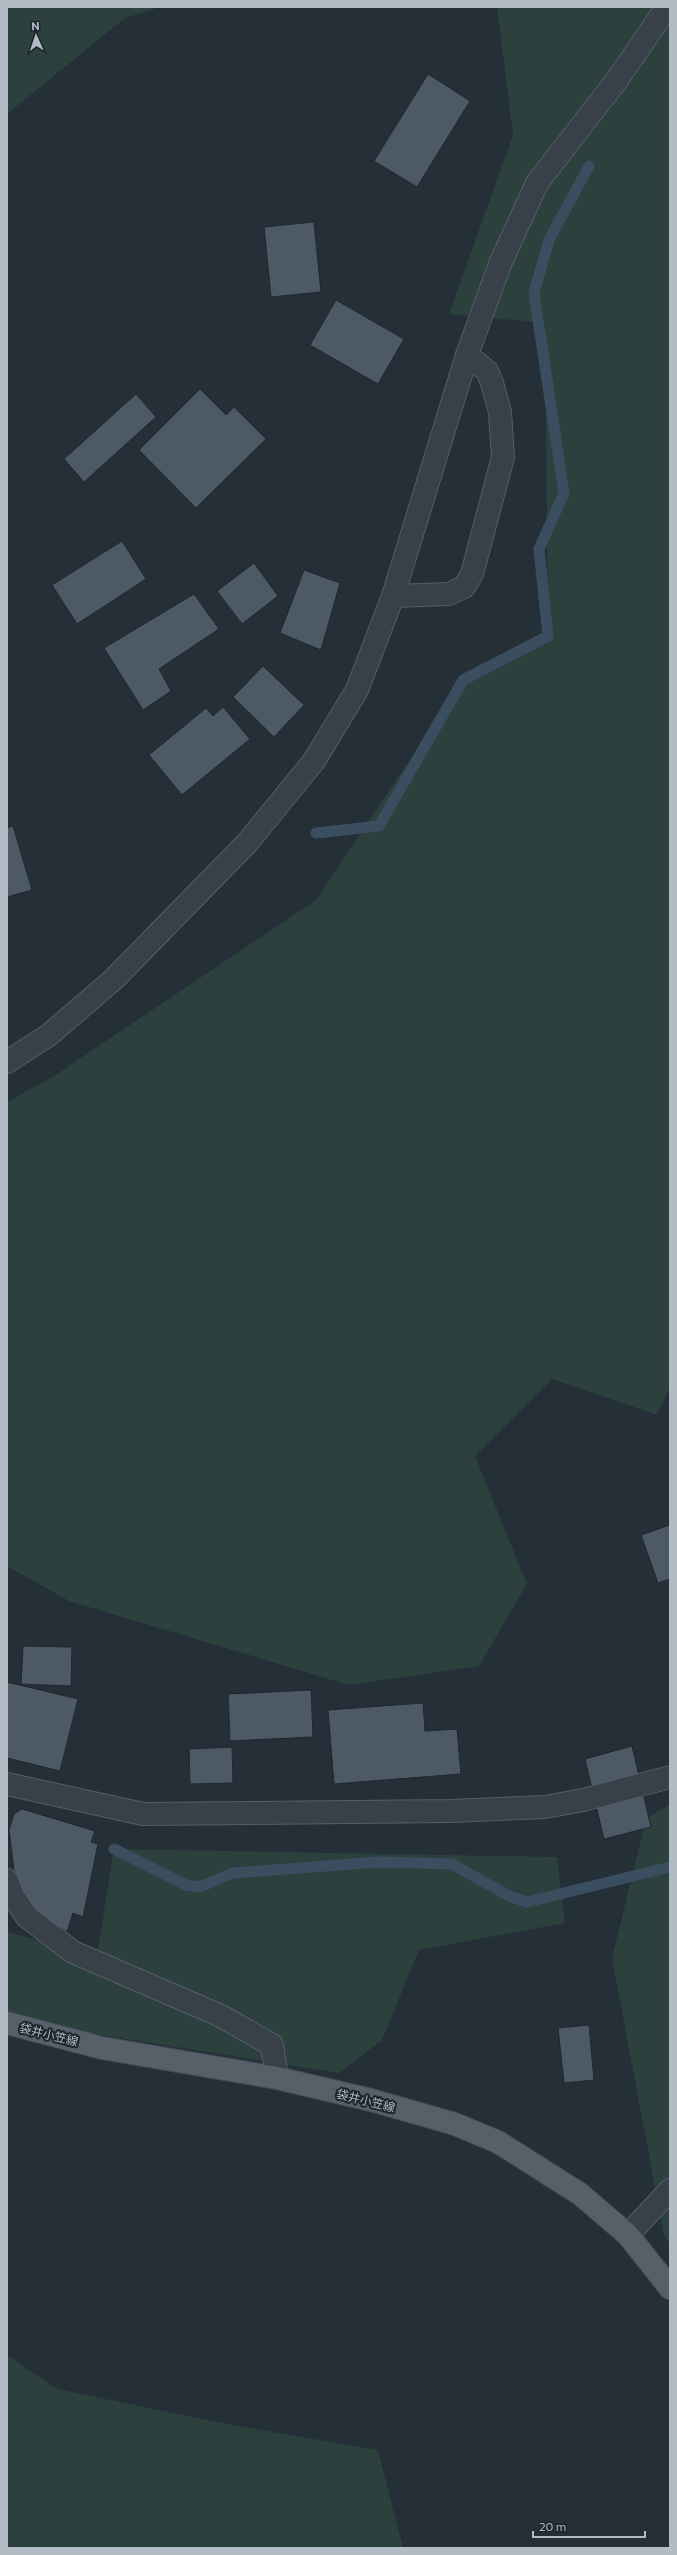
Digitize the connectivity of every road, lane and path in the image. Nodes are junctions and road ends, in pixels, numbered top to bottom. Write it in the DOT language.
graph roads {
  1 [pos="667,7"];
  2 [pos="467,355"];
  3 [pos="393,596"];
  4 [pos="7,1062"];
  5 [pos="670,1777"];
  6 [pos="7,1784"];
  7 [pos="7,1880"];
  8 [pos="7,2023"];
  9 [pos="276,2078"];
  10 [pos="670,2190"];
  11 [pos="628,2235"];
  12 [pos="670,2288"];
  1 -- 2 [label="street"];
  2 -- 3 [label="street"];
  2 -- 3 [label="street"];
  3 -- 4 [label="street"];
  5 -- 6 [label="street"];
  7 -- 9 [label="street"];
  8 -- 9 [label="main road, 袋井小笠線"];
  9 -- 11 [label="main road, 袋井小笠線"];
  10 -- 11 [label="street"];
  11 -- 12 [label="main road, 袋井小笠線"];
}
